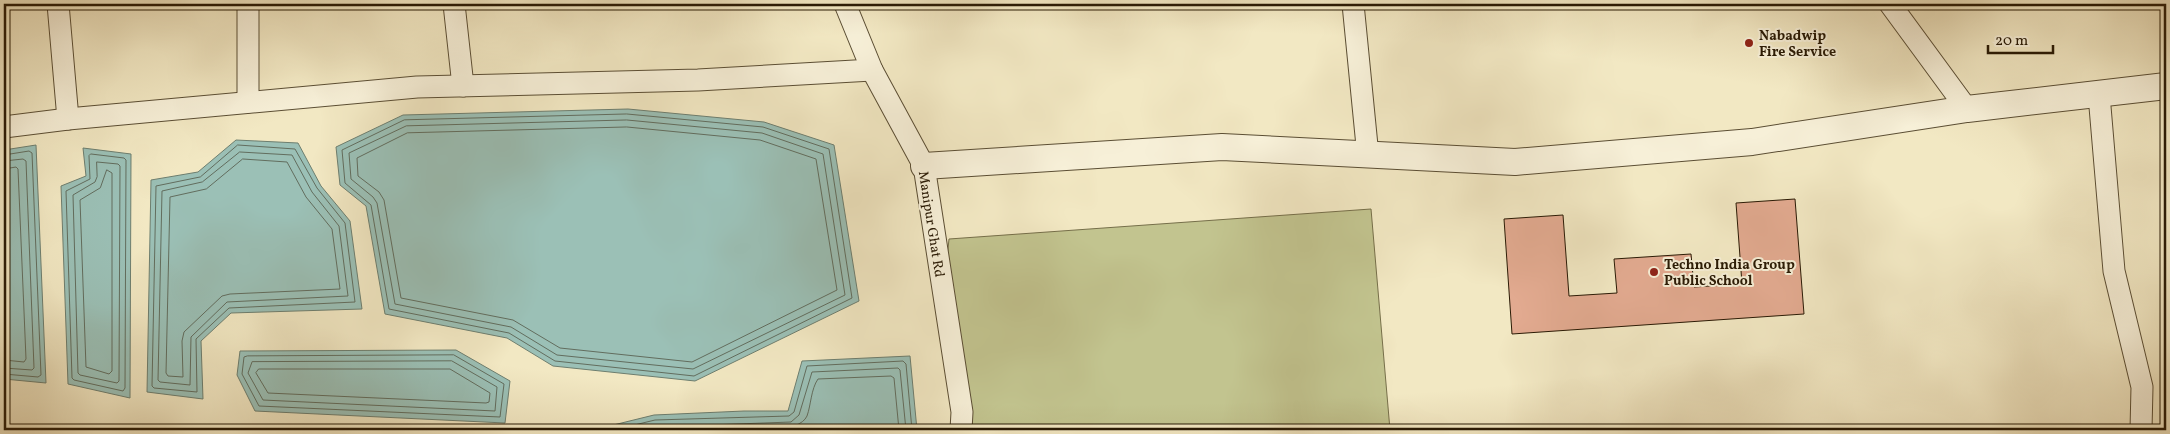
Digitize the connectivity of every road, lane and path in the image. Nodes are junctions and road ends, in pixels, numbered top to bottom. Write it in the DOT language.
graph roads {
  1 [pos="58,4"];
  2 [pos="248,4"];
  3 [pos="454,4"];
  4 [pos="845,4"];
  5 [pos="1352,4"];
  6 [pos="1890,4"];
  7 [pos="872,70"];
  8 [pos="463,86"];
  9 [pos="2166,86"];
  10 [pos="2098,95"];
  11 [pos="248,102"];
  12 [pos="1967,109"];
  13 [pos="68,118"];
  14 [pos="4,127"];
  15 [pos="1368,156"];
  16 [pos="924,166"];
  17 [pos="961,430"];
  18 [pos="2140,430"];
  1 -- 13 [label="street"];
  2 -- 11 [label="street"];
  3 -- 8 [label="street"];
  4 -- 7 [label="street, Manipur Ghat Rd"];
  5 -- 15 [label="street"];
  6 -- 12 [label="street"];
  7 -- 8 [label="street"];
  7 -- 16 [label="street, Manipur Ghat Rd"];
  8 -- 11 [label="street"];
  9 -- 10 [label="street"];
  10 -- 12 [label="street"];
  10 -- 18 [label="street"];
  11 -- 13 [label="street"];
  12 -- 15 [label="street"];
  13 -- 14 [label="street"];
  15 -- 16 [label="street"];
  16 -- 17 [label="street, Manipur Ghat Rd"];
}
